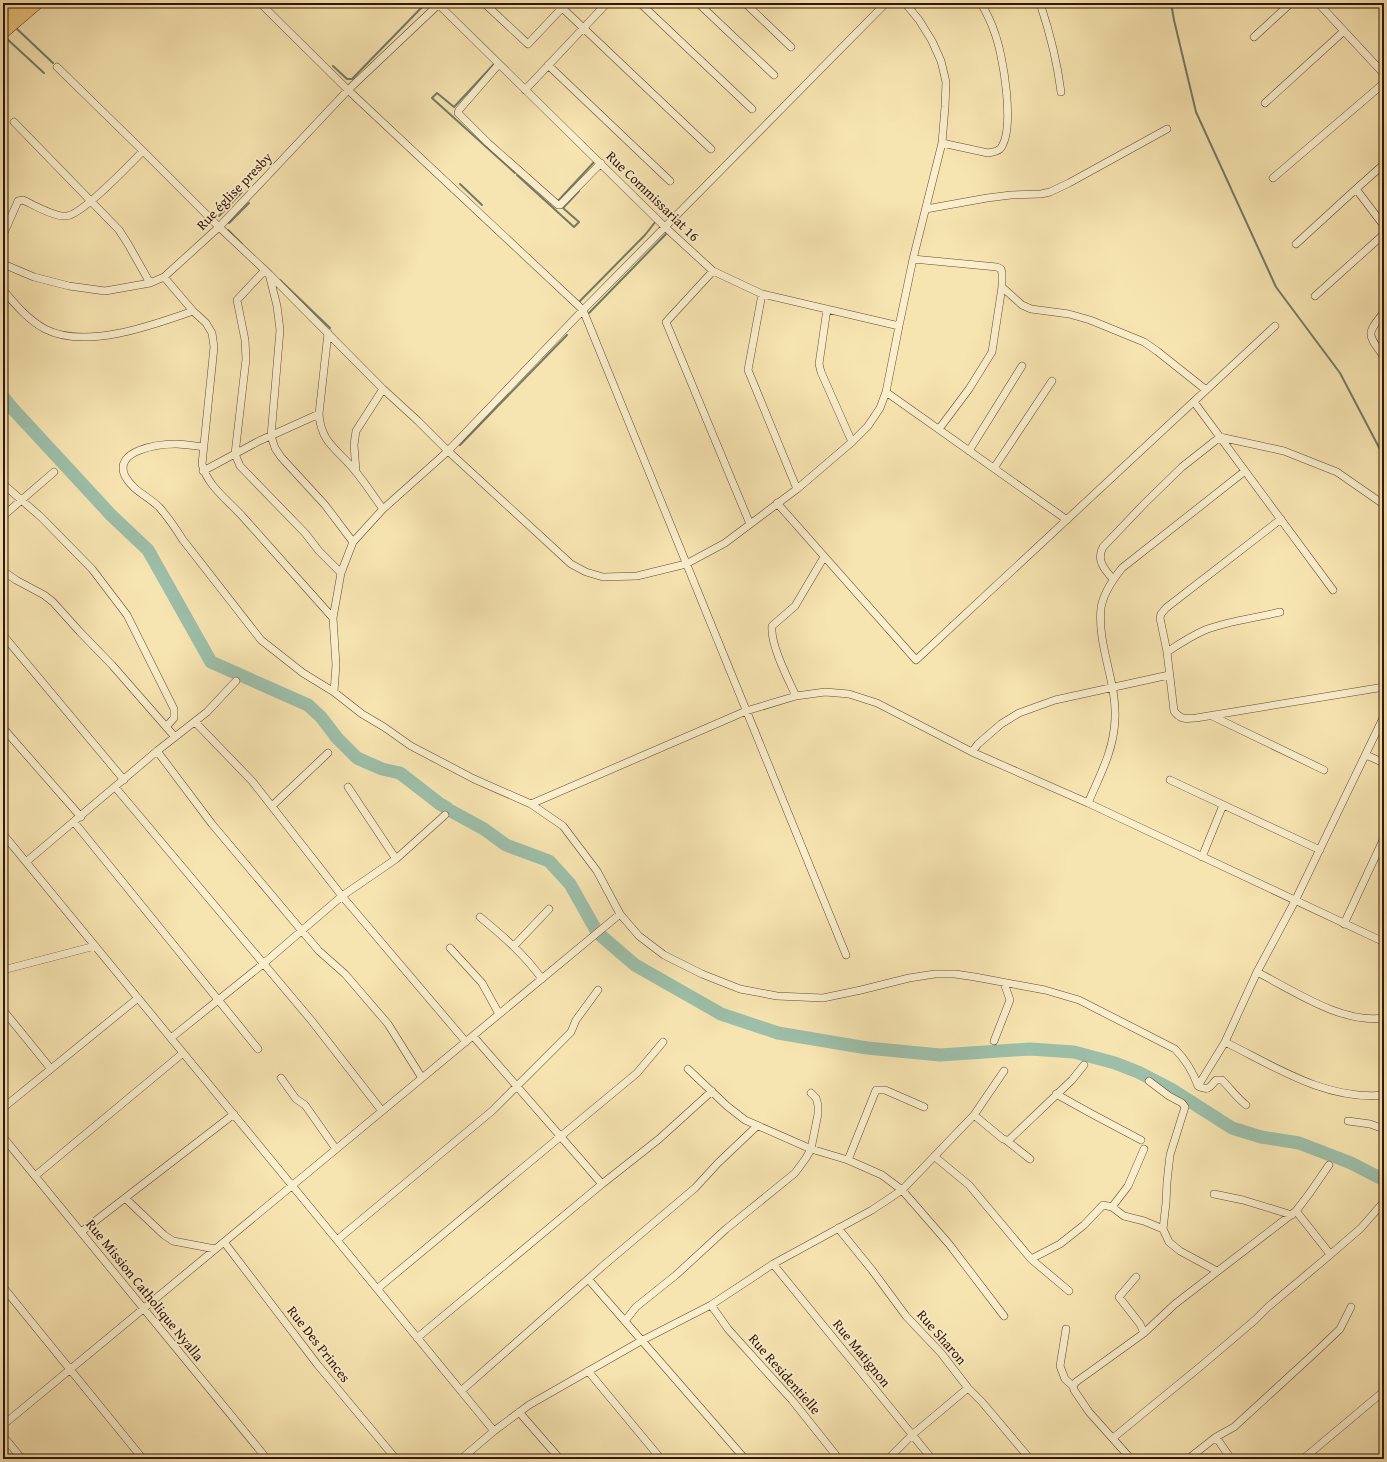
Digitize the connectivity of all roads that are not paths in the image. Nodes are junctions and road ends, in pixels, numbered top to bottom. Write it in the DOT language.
graph roads {
  1 [pos="5,3"];
  2 [pos="22,3"];
  3 [pos="38,3"];
  4 [pos="260,3"];
  5 [pos="484,3"];
  6 [pos="607,3"];
  7 [pos="640,3"];
  8 [pos="698,3"];
  9 [pos="745,3"];
  10 [pos="886,3"];
  11 [pos="905,3"];
  12 [pos="981,3"];
  13 [pos="1040,3"];
  14 [pos="1291,3"];
  15 [pos="1318,3"];
  16 [pos="438,4"];
  17 [pos="3,5"];
  18 [pos="560,5"];
  19 [pos="5,25"];
  20 [pos="583,28"];
  21 [pos="1344,31"];
  22 [pos="1254,37"];
  23 [pos="792,48"];
  24 [pos="499,64"];
  25 [pos="548,65"];
  26 [pos="57,67"];
  27 [pos="1384,74"];
  28 [pos="774,75"];
  29 [pos="1384,83"];
  30 [pos="348,90"];
  31 [pos="525,90"];
  32 [pos="1061,92"];
  33 [pos="1265,103"];
  34 [pos="752,109"];
  35 [pos="14,122"];
  36 [pos="1167,128"];
  37 [pos="942,143"];
  38 [pos="711,149"];
  39 [pos="143,151"];
  40 [pos="600,163"];
  41 [pos="1384,164"];
  42 [pos="1273,178"];
  43 [pos="670,181"];
  44 [pos="1356,188"];
  45 [pos="90,201"];
  46 [pos="926,209"];
  47 [pos="1384,226"];
  48 [pos="665,227"];
  49 [pos="219,228"];
  50 [pos="1384,234"];
  51 [pos="3,235"];
  52 [pos="1296,244"];
  53 [pos="913,259"];
  54 [pos="3,264"];
  55 [pos="713,271"];
  56 [pos="267,272"];
  57 [pos="164,277"];
  58 [pos="150,283"];
  59 [pos="1002,287"];
  60 [pos="3,290"];
  61 [pos="762,294"];
  62 [pos="1315,296"];
  63 [pos="827,309"];
  64 [pos="583,310"];
  65 [pos="193,311"];
  66 [pos="1384,312"];
  67 [pos="898,326"];
  68 [pos="1275,326"];
  69 [pos="328,333"];
  70 [pos="1384,356"];
  71 [pos="1022,366"];
  72 [pos="1052,382"];
  73 [pos="383,389"];
  74 [pos="1206,390"];
  75 [pos="886,392"];
  76 [pos="1194,402"];
  77 [pos="319,414"];
  78 [pos="939,429"];
  79 [pos="270,436"];
  80 [pos="1220,437"];
  81 [pos="852,442"];
  82 [pos="204,447"];
  83 [pos="969,451"];
  84 [pos="448,452"];
  85 [pos="235,454"];
  86 [pos="994,468"];
  87 [pos="203,471"];
  88 [pos="356,471"];
  89 [pos="1245,471"];
  90 [pos="54,472"];
  91 [pos="3,484"];
  92 [pos="797,489"];
  93 [pos="21,500"];
  94 [pos="777,503"];
  95 [pos="1384,506"];
  96 [pos="383,509"];
  97 [pos="3,516"];
  98 [pos="1067,520"];
  99 [pos="1281,520"];
  100 [pos="750,524"];
  101 [pos="353,542"];
  102 [pos="824,557"];
  103 [pos="686,564"];
  104 [pos="3,571"];
  105 [pos="341,572"];
  106 [pos="1113,579"];
  107 [pos="1333,590"];
  108 [pos="1280,612"];
  109 [pos="333,618"];
  110 [pos="3,635"];
  111 [pos="1167,652"];
  112 [pos="1169,676"];
  113 [pos="236,682"];
  114 [pos="1113,687"];
  115 [pos="1384,687"];
  116 [pos="334,692"];
  117 [pos="796,696"];
  118 [pos="746,711"];
  119 [pos="1212,716"];
  120 [pos="1384,716"];
  121 [pos="195,722"];
  122 [pos="166,727"];
  123 [pos="3,728"];
  124 [pos="175,737"];
  125 [pos="157,751"];
  126 [pos="972,752"];
  127 [pos="328,753"];
  128 [pos="1366,755"];
  129 [pos="1384,763"];
  130 [pos="1324,770"];
  131 [pos="124,780"];
  132 [pos="1170,780"];
  133 [pos="115,787"];
  134 [pos="348,787"];
  135 [pos="1088,803"];
  136 [pos="531,804"];
  137 [pos="1223,805"];
  138 [pos="272,806"];
  139 [pos="445,815"];
  140 [pos="81,817"];
  141 [pos="74,822"];
  142 [pos="3,834"];
  143 [pos="1384,838"];
  144 [pos="1320,850"];
  145 [pos="1202,856"];
  146 [pos="396,859"];
  147 [pos="26,862"];
  148 [pos="342,896"];
  149 [pos="1295,901"];
  150 [pos="549,909"];
  151 [pos="620,914"];
  152 [pos="480,917"];
  153 [pos="1344,924"];
  154 [pos="302,931"];
  155 [pos="1384,942"];
  156 [pos="95,946"];
  157 [pos="514,946"];
  158 [pos="450,948"];
  159 [pos="846,955"];
  160 [pos="263,964"];
  161 [pos="3,970"];
  162 [pos="1257,972"];
  163 [pos="542,979"];
  164 [pos="1004,983"];
  165 [pos="598,990"];
  166 [pos="138,998"];
  167 [pos="219,1000"];
  168 [pos="3,1010"];
  169 [pos="499,1014"];
  170 [pos="1384,1018"];
  171 [pos="472,1036"];
  172 [pos="171,1038"];
  173 [pos="994,1041"];
  174 [pos="466,1042"];
  175 [pos="663,1042"];
  176 [pos="1225,1042"];
  177 [pos="258,1049"];
  178 [pos="183,1053"];
  179 [pos="1084,1065"];
  180 [pos="51,1069"];
  181 [pos="688,1069"];
  182 [pos="1004,1071"];
  183 [pos="281,1078"];
  184 [pos="422,1078"];
  185 [pos="1149,1081"];
  186 [pos="1198,1086"];
  187 [pos="516,1087"];
  188 [pos="712,1091"];
  189 [pos="811,1093"];
  190 [pos="1056,1094"];
  191 [pos="1384,1095"];
  192 [pos="1246,1105"];
  193 [pos="924,1107"];
  194 [pos="3,1108"];
  195 [pos="382,1111"];
  196 [pos="234,1114"];
  197 [pos="974,1114"];
  198 [pos="1348,1121"];
  199 [pos="757,1126"];
  200 [pos="1384,1129"];
  201 [pos="3,1137"];
  202 [pos="561,1137"];
  203 [pos="1006,1140"];
  204 [pos="1141,1140"];
  205 [pos="336,1149"];
  206 [pos="811,1149"];
  207 [pos="1144,1149"];
  208 [pos="935,1157"];
  209 [pos="1030,1159"];
  210 [pos="848,1160"];
  211 [pos="1329,1165"];
  212 [pos="34,1176"];
  213 [pos="602,1184"];
  214 [pos="292,1186"];
  215 [pos="902,1190"];
  216 [pos="1214,1194"];
  217 [pos="125,1198"];
  218 [pos="1381,1206"];
  219 [pos="1112,1207"];
  220 [pos="1294,1213"];
  221 [pos="838,1228"];
  222 [pos="1163,1229"];
  223 [pos="81,1232"];
  224 [pos="337,1240"];
  225 [pos="224,1242"];
  226 [pos="215,1249"];
  227 [pos="1330,1254"];
  228 [pos="1031,1259"];
  229 [pos="773,1264"];
  230 [pos="1217,1271"];
  231 [pos="1136,1277"];
  232 [pos="589,1280"];
  233 [pos="3,1287"];
  234 [pos="377,1290"];
  235 [pos="1069,1290"];
  236 [pos="711,1305"];
  237 [pos="1352,1307"];
  238 [pos="144,1308"];
  239 [pos="1004,1316"];
  240 [pos="624,1321"];
  241 [pos="1066,1329"];
  242 [pos="1144,1333"];
  243 [pos="417,1338"];
  244 [pos="641,1341"];
  245 [pos="70,1370"];
  246 [pos="588,1371"];
  247 [pos="1073,1386"];
  248 [pos="968,1388"];
  249 [pos="461,1391"];
  250 [pos="1384,1391"];
  251 [pos="519,1412"];
  252 [pos="3,1425"];
  253 [pos="494,1431"];
  254 [pos="912,1435"];
  255 [pos="3,1436"];
  256 [pos="1216,1437"];
  257 [pos="1113,1438"];
  258 [pos="22,1459"];
  259 [pos="143,1459"];
  260 [pos="267,1459"];
  261 [pos="396,1459"];
  262 [pos="461,1459"];
  263 [pos="560,1459"];
  264 [pos="661,1459"];
  265 [pos="744,1459"];
  266 [pos="839,1459"];
  267 [pos="888,1459"];
  268 [pos="932,1459"];
  269 [pos="1030,1459"];
  270 [pos="1131,1459"];
  271 [pos="1188,1459"];
  272 [pos="1231,1459"];
  273 [pos="1304,1459"];
  1 -- 17 [label="street"];
  2 -- 19 [label="main road"];
  3 -- 19 [label="main road"];
  4 -- 30 [label="street"];
  5 -- 18 [label="street"];
  6 -- 20 [label="street"];
  7 -- 34 [label="street"];
  8 -- 28 [label="street"];
  9 -- 23 [label="street"];
  10 -- 48 [label="street"];
  11 -- 37 [label="street"];
  12 -- 37 [label="street"];
  13 -- 32 [label="street"];
  14 -- 22 [label="street"];
  15 -- 21 [label="street"];
  16 -- 24 [label="street, Rue Commissariat 16"];
  16 -- 30 [label="street, Rue église presby"];
  18 -- 20 [label="street"];
  20 -- 25 [label="street"];
  20 -- 38 [label="street"];
  21 -- 27 [label="street"];
  21 -- 33 [label="street"];
  24 -- 31 [label="street, Rue Commissariat 16"];
  24 -- 40 [label="street"];
  25 -- 31 [label="street"];
  25 -- 43 [label="street"];
  26 -- 39 [label="street"];
  29 -- 42 [label="street"];
  30 -- 49 [label="street, Rue église presby"];
  30 -- 64 [label="street"];
  31 -- 40 [label="street, Rue Commissariat 16"];
  35 -- 45 [label="street"];
  36 -- 46 [label="street"];
  37 -- 46 [label="street"];
  39 -- 45 [label="street"];
  39 -- 49 [label="street"];
  40 -- 48 [label="street, Rue Commissariat 16"];
  41 -- 44 [label="street"];
  44 -- 47 [label="street"];
  44 -- 52 [label="street"];
  45 -- 51 [label="street"];
  45 -- 58 [label="street"];
  46 -- 53 [label="street"];
  48 -- 55 [label="street, Rue Commissariat 16"];
  48 -- 64 [label="street"];
  49 -- 56 [label="street"];
  49 -- 57 [label="street, Rue église presby"];
  50 -- 62 [label="street"];
  53 -- 59 [label="street"];
  53 -- 67 [label="street"];
  54 -- 58 [label="street, Rue église presby"];
  55 -- 61 [label="street, Rue Commissariat 16"];
  55 -- 100 [label="street"];
  56 -- 69 [label="street"];
  56 -- 79 [label="street"];
  56 -- 85 [label="street"];
  57 -- 58 [label="street, Rue église presby"];
  57 -- 65 [label="street"];
  59 -- 74 [label="street"];
  59 -- 78 [label="street"];
  60 -- 65 [label="street"];
  61 -- 63 [label="street, Rue Commissariat 16"];
  61 -- 92 [label="street"];
  63 -- 67 [label="street, Rue Commissariat 16"];
  63 -- 81 [label="street"];
  64 -- 84 [label="street"];
  64 -- 103 [label="street"];
  65 -- 82 [label="street"];
  66 -- 70 [label="street"];
  67 -- 75 [label="street"];
  68 -- 74 [label="street"];
  69 -- 73 [label="street"];
  69 -- 77 [label="street"];
  71 -- 83 [label="street"];
  72 -- 86 [label="street"];
  73 -- 84 [label="street"];
  73 -- 88 [label="street"];
  74 -- 76 [label="street"];
  75 -- 78 [label="street"];
  75 -- 81 [label="street"];
  76 -- 80 [label="street"];
  76 -- 98 [label="street"];
  77 -- 79 [label="street"];
  77 -- 88 [label="street"];
  78 -- 83 [label="street"];
  79 -- 85 [label="street"];
  79 -- 101 [label="street"];
  80 -- 89 [label="street"];
  80 -- 95 [label="street"];
  80 -- 106 [label="street"];
  81 -- 92 [label="street"];
  82 -- 87 [label="street"];
  82 -- 116 [label="street"];
  83 -- 86 [label="street"];
  84 -- 96 [label="street"];
  84 -- 103 [label="street"];
  85 -- 87 [label="street"];
  85 -- 105 [label="street"];
  86 -- 98 [label="street"];
  87 -- 109 [label="street"];
  88 -- 96 [label="street"];
  89 -- 99 [label="street"];
  89 -- 106 [label="street"];
  90 -- 93 [label="street"];
  91 -- 93 [label="street"];
  92 -- 94 [label="street"];
  93 -- 97 [label="street"];
  93 -- 122 [label="street"];
  94 -- 100 [label="street"];
  94 -- 102 [label="street"];
  96 -- 101 [label="street"];
  98 -- 102 [label="street"];
  99 -- 107 [label="street"];
  99 -- 111 [label="street"];
  100 -- 103 [label="street"];
  101 -- 105 [label="street"];
  102 -- 117 [label="street"];
  103 -- 118 [label="street"];
  104 -- 122 [label="street"];
  105 -- 109 [label="street"];
  106 -- 114 [label="street"];
  108 -- 111 [label="street"];
  109 -- 116 [label="street"];
  110 -- 131 [label="street"];
  111 -- 112 [label="street"];
  112 -- 114 [label="street"];
  112 -- 119 [label="street"];
  113 -- 121 [label="street"];
  114 -- 126 [label="street"];
  114 -- 135 [label="street"];
  115 -- 119 [label="street"];
  116 -- 136 [label="street"];
  117 -- 118 [label="street"];
  117 -- 126 [label="street"];
  118 -- 136 [label="street"];
  118 -- 159 [label="street"];
  119 -- 130 [label="street"];
  120 -- 128 [label="street"];
  121 -- 124 [label="street"];
  121 -- 138 [label="street"];
  122 -- 124 [label="street"];
  123 -- 140 [label="street"];
  124 -- 125 [label="street"];
  125 -- 131 [label="street"];
  125 -- 154 [label="street"];
  126 -- 135 [label="street"];
  127 -- 138 [label="street"];
  128 -- 129 [label="street"];
  128 -- 144 [label="street"];
  131 -- 133 [label="street"];
  132 -- 137 [label="street"];
  133 -- 140 [label="street"];
  133 -- 160 [label="street"];
  134 -- 146 [label="street"];
  135 -- 145 [label="street"];
  136 -- 151 [label="street"];
  137 -- 144 [label="street"];
  137 -- 145 [label="street"];
  138 -- 148 [label="street"];
  139 -- 146 [label="street"];
  140 -- 141 [label="street"];
  141 -- 147 [label="street"];
  141 -- 167 [label="street"];
  142 -- 147 [label="street"];
  143 -- 153 [label="street"];
  144 -- 149 [label="street"];
  145 -- 149 [label="street"];
  146 -- 148 [label="street"];
  147 -- 156 [label="street"];
  148 -- 154 [label="street"];
  148 -- 174 [label="street"];
  149 -- 153 [label="street"];
  149 -- 162 [label="street"];
  150 -- 157 [label="street"];
  151 -- 163 [label="street"];
  151 -- 164 [label="street"];
  152 -- 157 [label="street"];
  153 -- 155 [label="street"];
  154 -- 160 [label="street"];
  154 -- 184 [label="street"];
  156 -- 161 [label="street"];
  156 -- 166 [label="street"];
  157 -- 163 [label="street"];
  158 -- 169 [label="street"];
  160 -- 167 [label="street"];
  160 -- 195 [label="street"];
  162 -- 170 [label="street"];
  162 -- 176 [label="street"];
  163 -- 169 [label="street"];
  164 -- 173 [label="street"];
  164 -- 186 [label="street"];
  165 -- 187 [label="street"];
  166 -- 172 [label="street"];
  166 -- 180 [label="street"];
  167 -- 172 [label="street"];
  167 -- 177 [label="street"];
  168 -- 180 [label="street"];
  169 -- 171 [label="street"];
  171 -- 174 [label="street"];
  171 -- 187 [label="street"];
  172 -- 178 [label="street"];
  174 -- 184 [label="street"];
  175 -- 202 [label="street"];
  176 -- 186 [label="street"];
  176 -- 191 [label="street"];
  178 -- 196 [label="street"];
  178 -- 212 [label="street"];
  179 -- 190 [label="street"];
  180 -- 194 [label="street"];
  181 -- 188 [label="street"];
  182 -- 197 [label="street"];
  183 -- 205 [label="street"];
  184 -- 195 [label="street"];
  185 -- 222 [label="street"];
  186 -- 192 [label="street"];
  187 -- 202 [label="street"];
  187 -- 224 [label="street"];
  188 -- 199 [label="street"];
  188 -- 213 [label="street"];
  189 -- 206 [label="street"];
  190 -- 203 [label="street"];
  190 -- 204 [label="street"];
  193 -- 210 [label="street"];
  195 -- 205 [label="street"];
  196 -- 214 [label="street"];
  196 -- 217 [label="street"];
  197 -- 203 [label="street"];
  197 -- 208 [label="street"];
  198 -- 200 [label="street"];
  199 -- 206 [label="street"];
  199 -- 232 [label="street"];
  201 -- 212 [label="street, Rue Mission Catholique Nyalla"];
  202 -- 213 [label="street"];
  202 -- 234 [label="street"];
  203 -- 209 [label="street"];
  205 -- 214 [label="street"];
  206 -- 210 [label="street"];
  206 -- 240 [label="street"];
  207 -- 219 [label="street"];
  208 -- 215 [label="street"];
  208 -- 228 [label="street"];
  210 -- 215 [label="street"];
  211 -- 220 [label="street"];
  212 -- 223 [label="street, Rue Mission Catholique Nyalla"];
  213 -- 243 [label="street"];
  214 -- 224 [label="street"];
  214 -- 225 [label="street"];
  215 -- 221 [label="street"];
  215 -- 239 [label="street"];
  216 -- 220 [label="street"];
  217 -- 223 [label="street"];
  217 -- 226 [label="street"];
  218 -- 227 [label="street"];
  219 -- 222 [label="street"];
  219 -- 228 [label="street"];
  220 -- 227 [label="street"];
  220 -- 230 [label="street"];
  221 -- 229 [label="street"];
  221 -- 248 [label="street, Rue Sharon"];
  222 -- 230 [label="street"];
  223 -- 238 [label="street, Rue Mission Catholique Nyalla"];
  224 -- 234 [label="street"];
  225 -- 226 [label="street"];
  225 -- 261 [label="street, Rue Des Princes"];
  226 -- 238 [label="street"];
  227 -- 257 [label="street"];
  228 -- 235 [label="street"];
  229 -- 236 [label="street"];
  229 -- 254 [label="street, Rue Matignon"];
  230 -- 242 [label="street"];
  231 -- 242 [label="street"];
  232 -- 240 [label="street"];
  232 -- 249 [label="street"];
  233 -- 245 [label="street"];
  234 -- 243 [label="street"];
  236 -- 244 [label="street"];
  236 -- 266 [label="street, Rue Residentielle"];
  237 -- 256 [label="street"];
  238 -- 245 [label="street"];
  238 -- 260 [label="street, Rue Mission Catholique Nyalla"];
  240 -- 244 [label="street"];
  241 -- 247 [label="street"];
  242 -- 247 [label="street"];
  243 -- 249 [label="street"];
  244 -- 246 [label="street"];
  244 -- 265 [label="street"];
  245 -- 252 [label="street"];
  245 -- 259 [label="street"];
  246 -- 251 [label="street"];
  246 -- 264 [label="street"];
  247 -- 257 [label="street"];
  248 -- 254 [label="street"];
  248 -- 269 [label="street, Rue Sharon"];
  249 -- 253 [label="street"];
  250 -- 273 [label="street"];
  251 -- 253 [label="street"];
  251 -- 263 [label="street"];
  253 -- 262 [label="street"];
  254 -- 267 [label="street"];
  254 -- 268 [label="street, Rue Matignon"];
  255 -- 258 [label="street"];
  256 -- 271 [label="street"];
  256 -- 272 [label="street"];
  257 -- 270 [label="street"];
}
